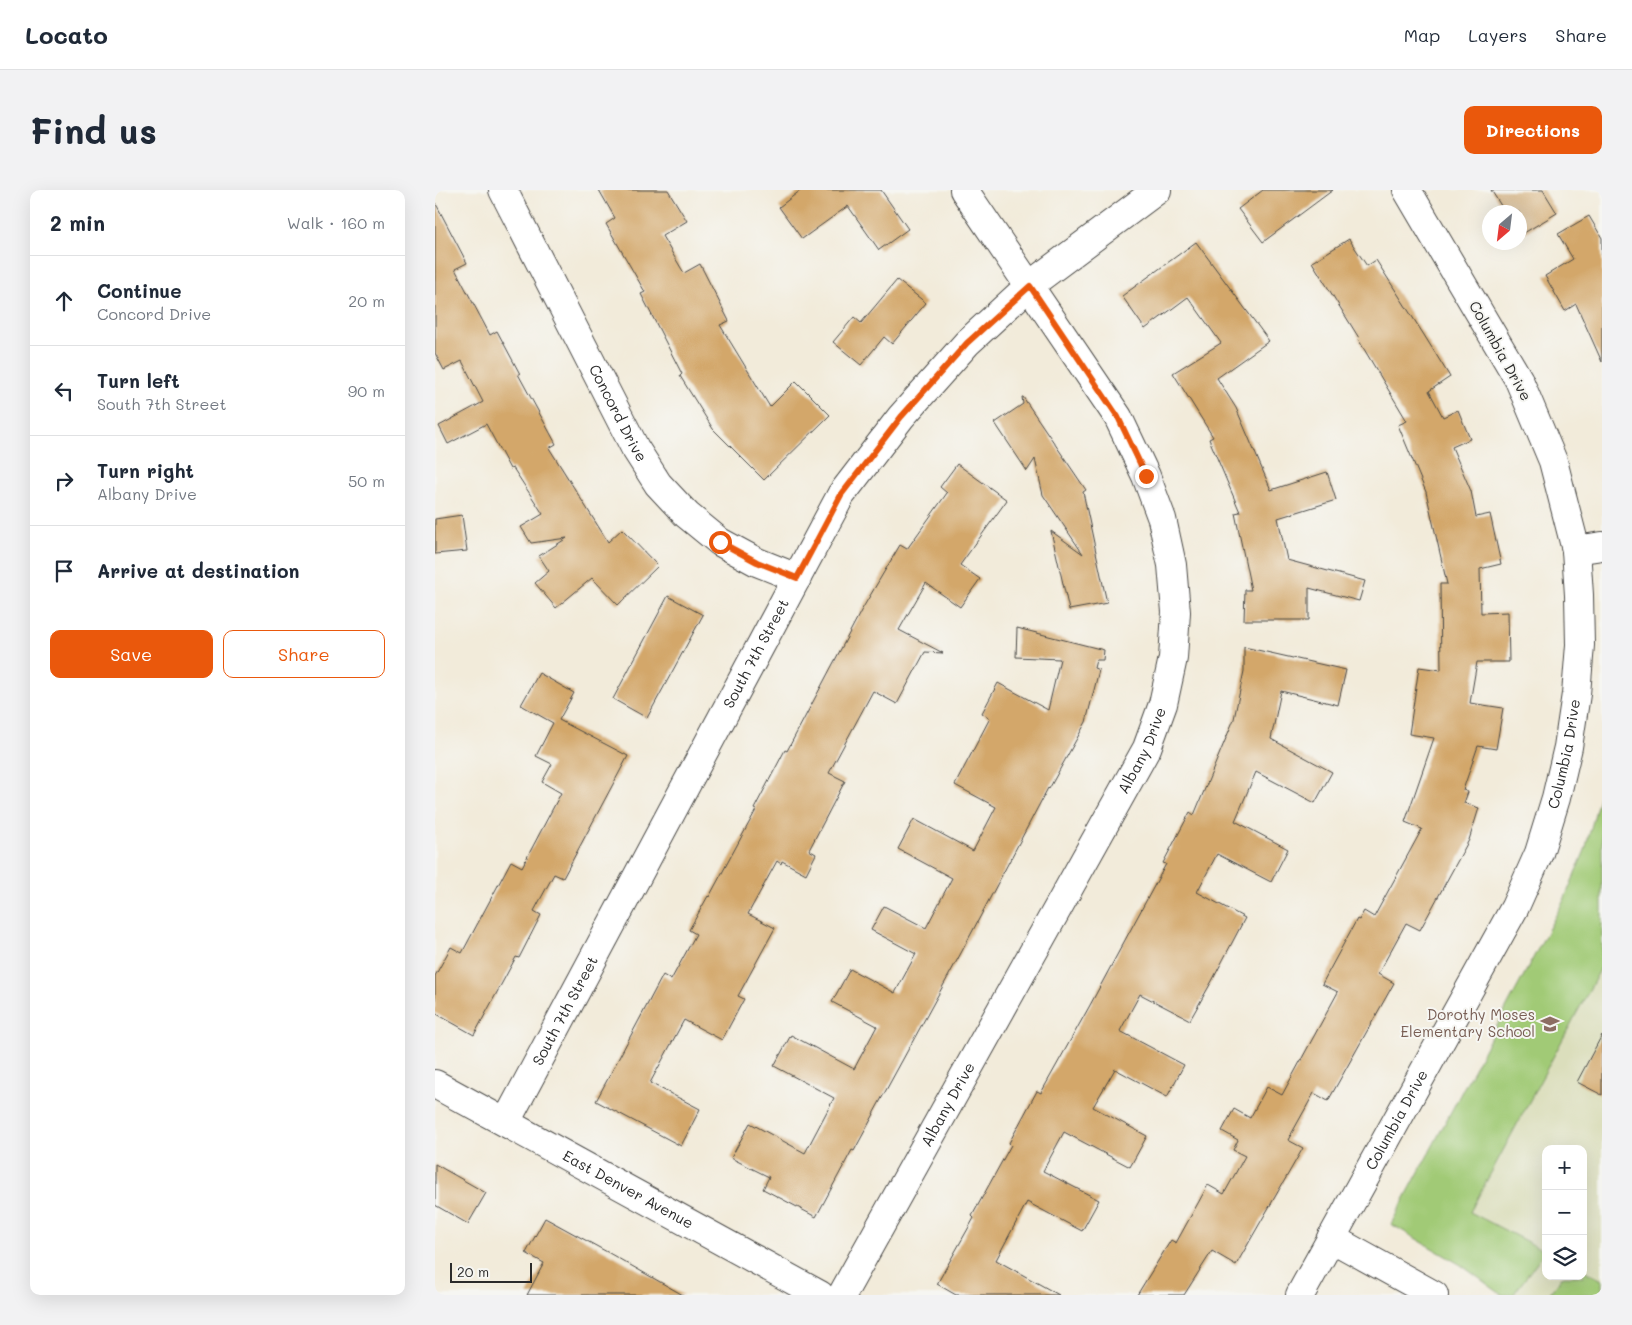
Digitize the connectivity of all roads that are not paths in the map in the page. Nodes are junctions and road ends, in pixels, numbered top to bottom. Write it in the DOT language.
graph roads {
  1 [pos="503,190"];
  2 [pos="964,190"];
  3 [pos="1157,190"];
  4 [pos="1407,190"];
  5 [pos="1030,286"];
  6 [pos="1589,548"];
  7 [pos="797,578"];
  8 [pos="435,1084"];
  9 [pos="506,1122"];
  10 [pos="1331,1238"];
  11 [pos="820,1295"];
  12 [pos="842,1295"];
  13 [pos="1300,1295"];
  14 [pos="1435,1295"];
  1 -- 7 [label="street, Concord Drive"];
  2 -- 5 [label="street, Albany Drive"];
  3 -- 5 [label="street, South 7th Street"];
  4 -- 6 [label="street, Columbia Drive"];
  5 -- 7 [label="street, South 7th Street"];
  5 -- 12 [label="street, Albany Drive"];
  6 -- 10 [label="street, Columbia Drive"];
  7 -- 9 [label="street, South 7th Street"];
  8 -- 9 [label="street, East Denver Avenue"];
  9 -- 11 [label="street, East Denver Avenue"];
  10 -- 13 [label="street, Columbia Drive"];
  10 -- 14 [label="street"];
}
